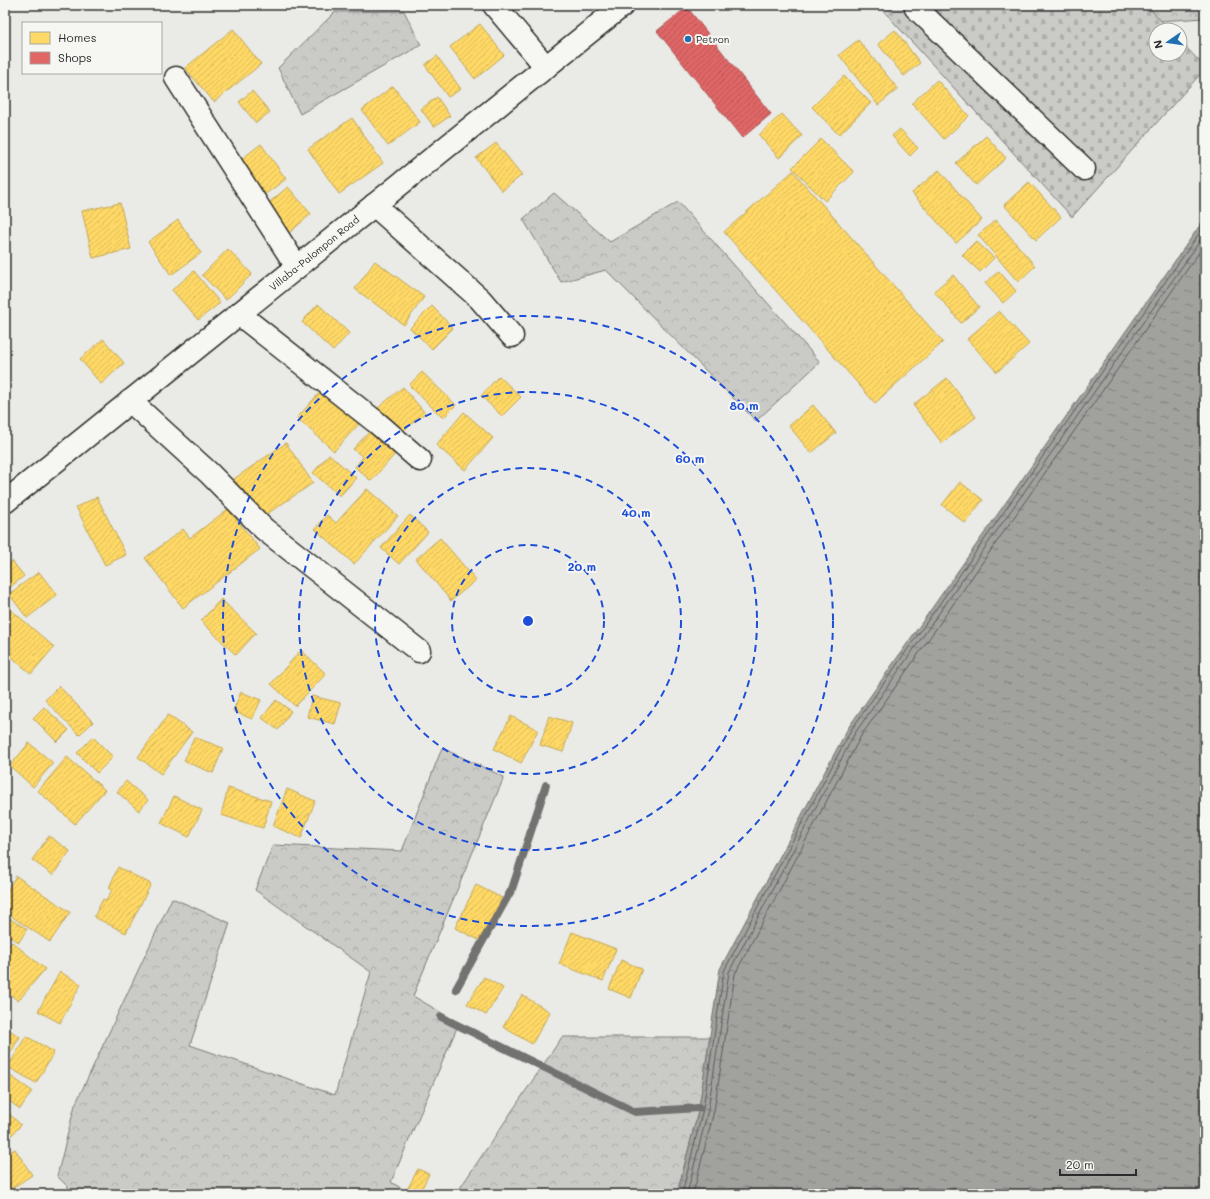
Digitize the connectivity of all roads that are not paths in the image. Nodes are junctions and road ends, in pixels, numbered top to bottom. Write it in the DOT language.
graph roads {
  1 [pos="494,5"];
  2 [pos="623,5"];
  3 [pos="917,5"];
  4 [pos="546,67"];
  5 [pos="176,78"];
  6 [pos="1084,169"];
  7 [pos="374,205"];
  8 [pos="297,267"];
  9 [pos="239,314"];
  10 [pos="512,336"];
  11 [pos="130,401"];
  12 [pos="420,460"];
  13 [pos="5,502"];
  14 [pos="419,651"];
  1 -- 4 [label="street"];
  2 -- 4 [label="street, Villaba-Palompon Road"];
  3 -- 6 [label="street"];
  4 -- 7 [label="street, Villaba-Palompon Road"];
  5 -- 8 [label="street"];
  7 -- 8 [label="street, Villaba-Palompon Road"];
  7 -- 10 [label="street"];
  8 -- 9 [label="street, Villaba-Palompon Road"];
  9 -- 11 [label="street, Villaba-Palompon Road"];
  9 -- 12 [label="street"];
  11 -- 13 [label="street, Villaba-Palompon Road"];
  11 -- 14 [label="street"];
}
